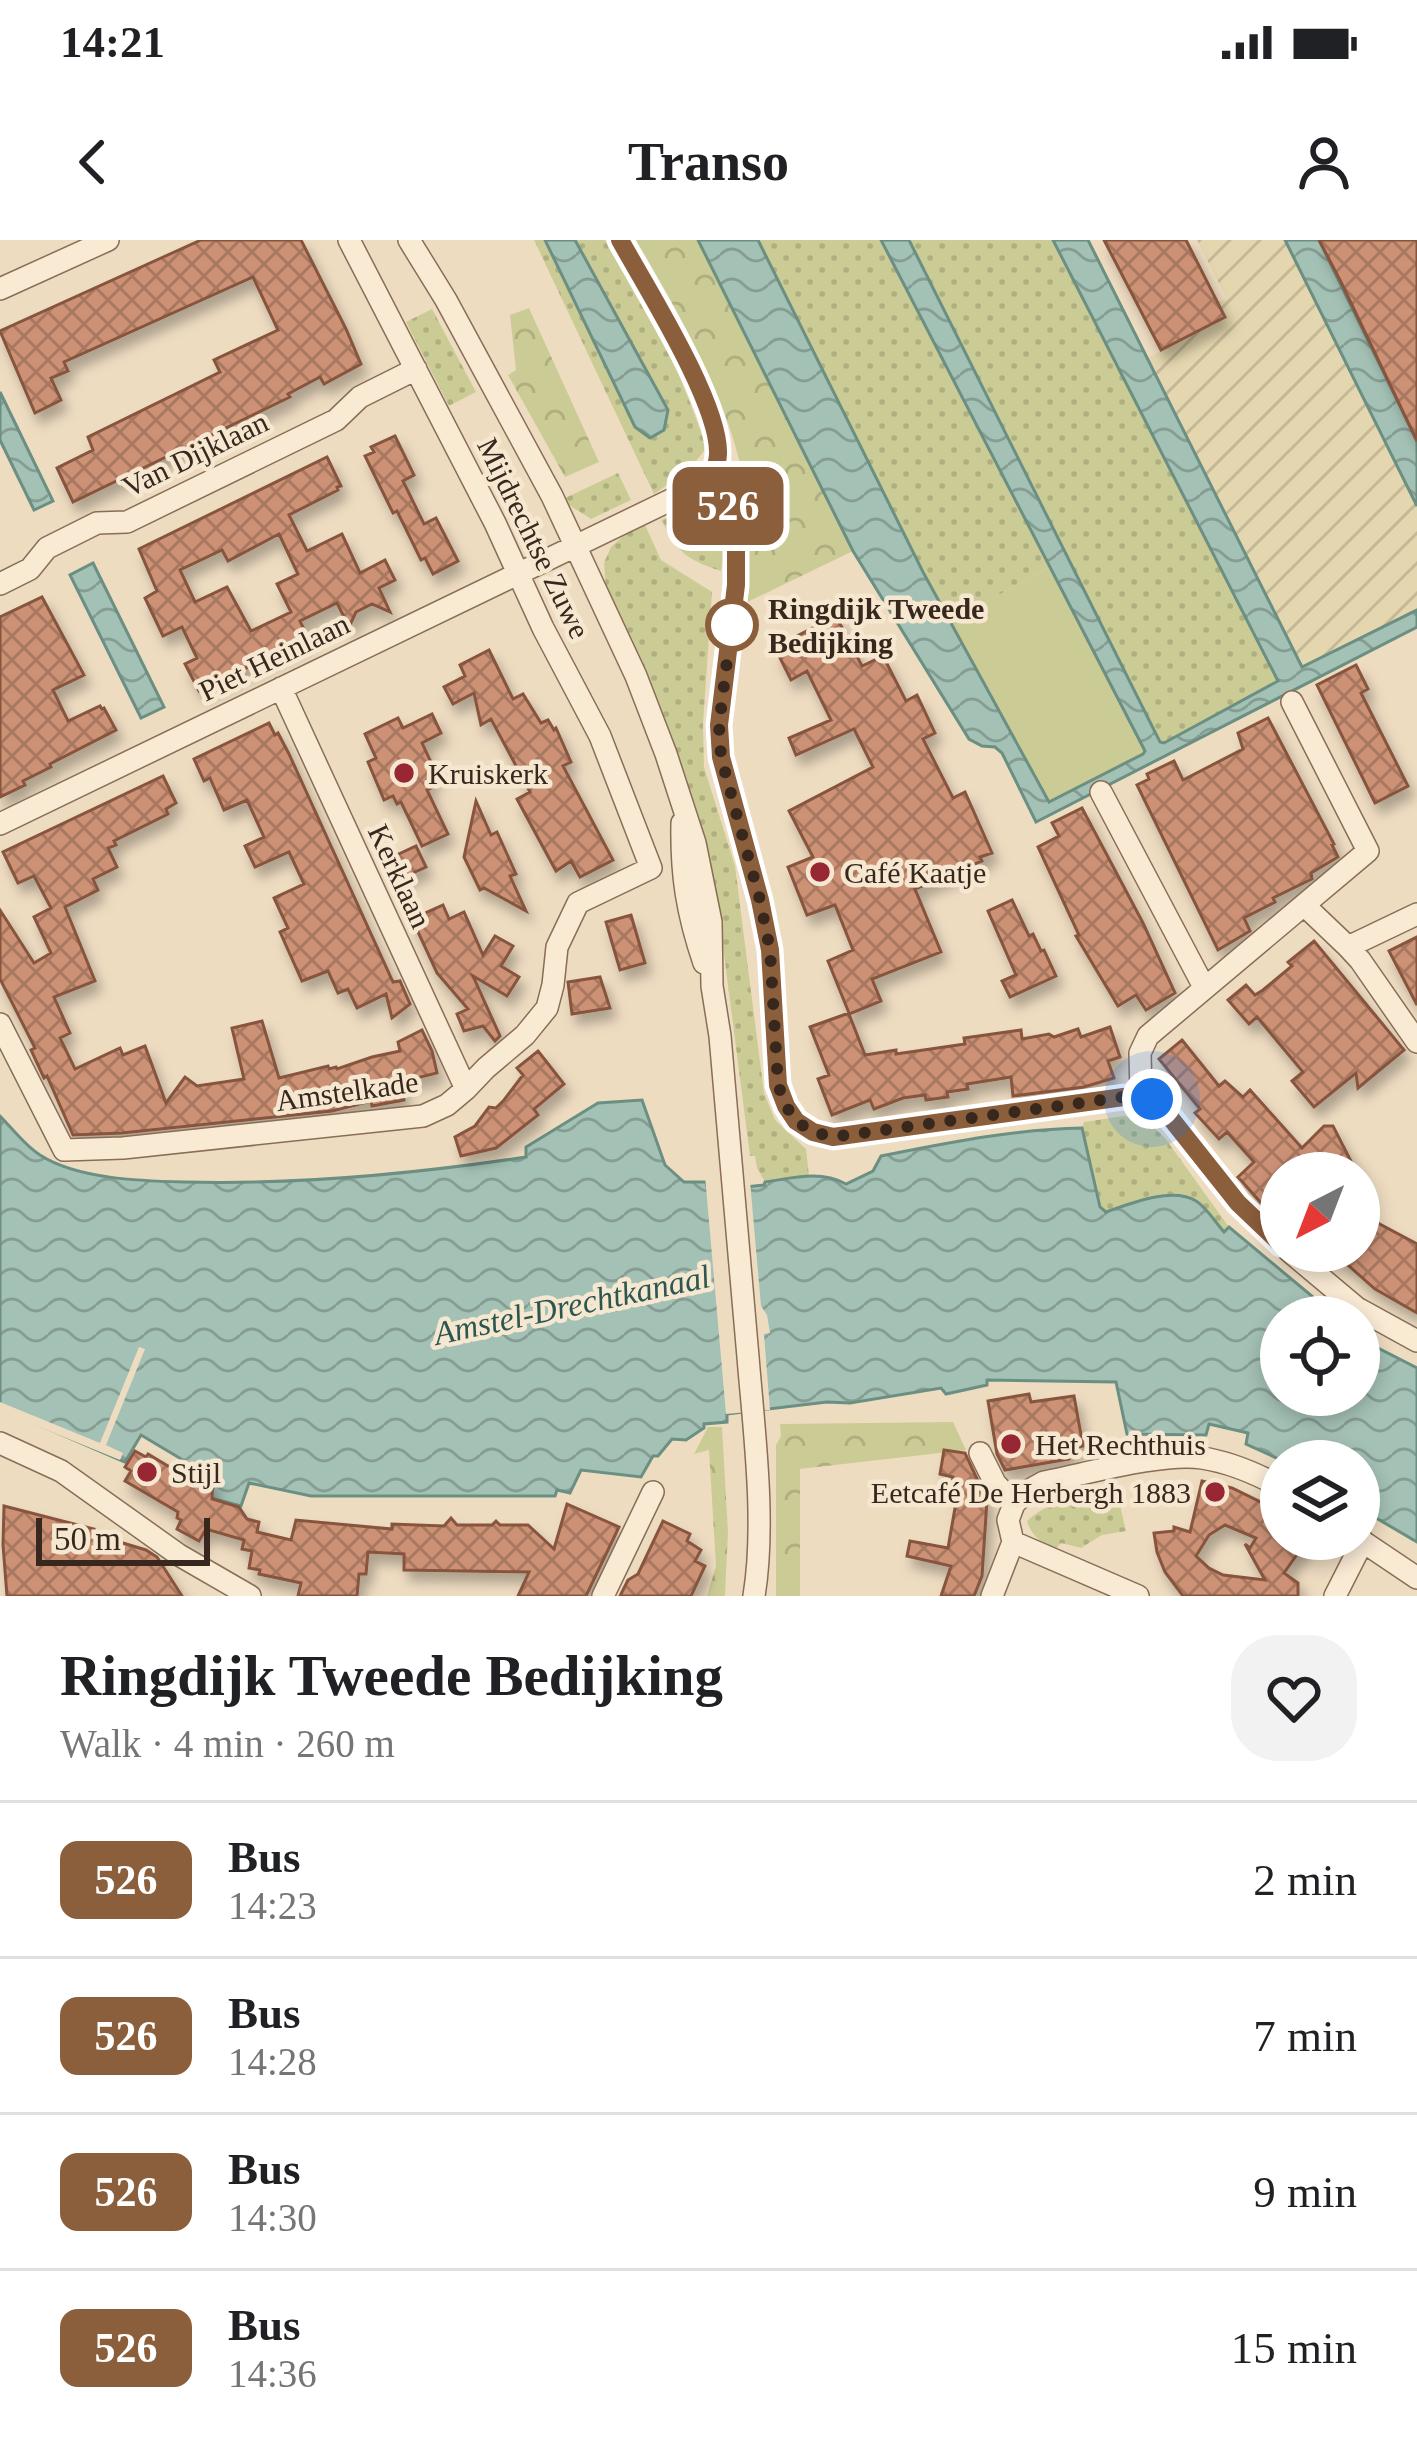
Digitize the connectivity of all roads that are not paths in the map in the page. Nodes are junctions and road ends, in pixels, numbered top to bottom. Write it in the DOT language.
graph roads {
  1 [pos="109,240"];
  2 [pos="350,240"];
  3 [pos="410,240"];
  4 [pos="620,240"];
  5 [pos="0,289"];
  6 [pos="416,369"];
  7 [pos="710,481"];
  8 [pos="575,544"];
  9 [pos="518,572"];
  10 [pos="0,584"];
  11 [pos="281,688"];
  12 [pos="1292,702"];
  13 [pos="1101,792"];
  14 [pos="0,824"];
  15 [pos="651,868"];
  16 [pos="1304,904"];
  17 [pos="1417,914"];
  18 [pos="1348,947"];
  19 [pos="1204,987"];
  20 [pos="0,1024"];
  21 [pos="1417,1042"];
  22 [pos="466,1089"];
  23 [pos="1142,1096"];
  24 [pos="1260,1224"];
  25 [pos="1313,1272"];
  26 [pos="1417,1341"];
  27 [pos="0,1443"];
  28 [pos="980,1453"];
  29 [pos="1260,1477"];
  30 [pos="653,1492"];
  31 [pos="1014,1504"];
  32 [pos="1012,1542"];
  33 [pos="1380,1553"];
  34 [pos="1352,1560"];
  35 [pos="1417,1578"];
  36 [pos="250,1596"];
  37 [pos="603,1596"];
  38 [pos="754,1596"];
  39 [pos="992,1596"];
  40 [pos="1138,1596"];
  41 [pos="1335,1596"];
  1 -- 5 [label="street"];
  2 -- 6 [label="street, Mijdrechtse Zuwe"];
  3 -- 8 [label="street, Mijdrechtse Zuwe"];
  4 -- 7 [label="street"];
  6 -- 9 [label="street, Mijdrechtse Zuwe"];
  6 -- 10 [label="street, Van Dijklaan"];
  7 -- 8 [label="street, Piet Heinlaan"];
  7 -- 23 [label="street"];
  8 -- 9 [label="street, Piet Heinlaan"];
  8 -- 38 [label="street, Mijdrechtse Zuwe"];
  9 -- 11 [label="street, Piet Heinlaan"];
  9 -- 15 [label="street, Mijdrechtse Zuwe"];
  11 -- 14 [label="street, Piet Heinlaan"];
  11 -- 22 [label="street, Kerklaan"];
  12 -- 16 [label="street"];
  13 -- 19 [label="street"];
  15 -- 22 [label="street, Amstelkade"];
  16 -- 18 [label="street"];
  16 -- 19 [label="street"];
  17 -- 18 [label="street"];
  18 -- 21 [label="street"];
  19 -- 23 [label="street"];
  20 -- 22 [label="street, Amstelkade"];
  23 -- 24 [label="street"];
  25 -- 26 [label="street"];
  27 -- 36 [label="street"];
  28 -- 31 [label="street"];
  29 -- 31 [label="street"];
  30 -- 37 [label="street"];
  31 -- 32 [label="street"];
  32 -- 39 [label="street"];
  32 -- 40 [label="street"];
  33 -- 35 [label="street"];
  34 -- 41 [label="street"];
}
